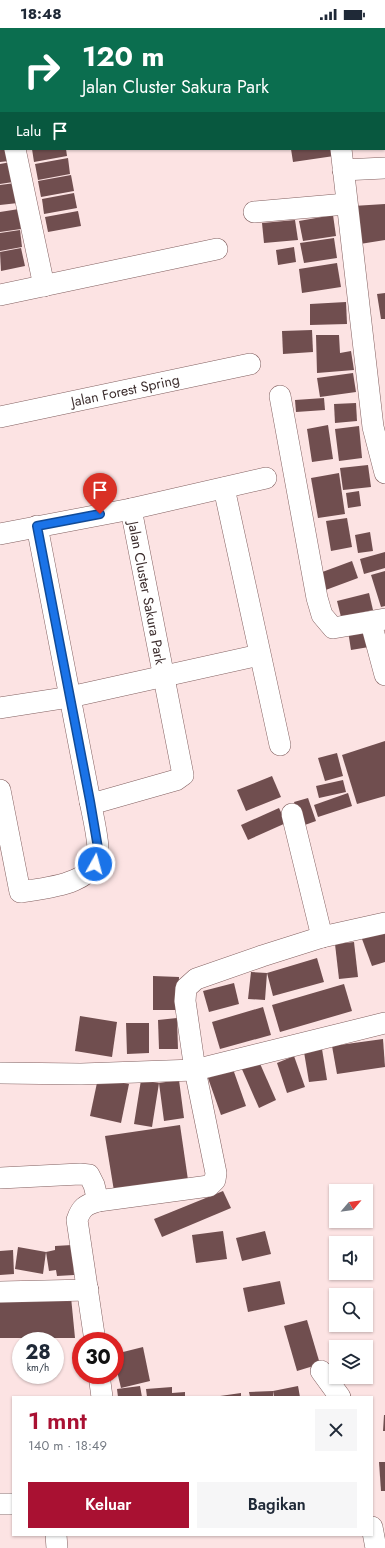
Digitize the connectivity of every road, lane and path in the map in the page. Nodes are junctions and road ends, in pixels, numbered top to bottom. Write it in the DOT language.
graph roads {
  1 [pos="16,150"];
  2 [pos="341,150"];
  3 [pos="385,168"];
  4 [pos="343,170"];
  5 [pos="346,204"];
  6 [pos="254,212"];
  7 [pos="217,249"];
  8 [pos="44,286"];
  9 [pos="0,295"];
  10 [pos="250,364"];
  11 [pos="280,396"];
  12 [pos="0,417"];
  13 [pos="379,425"];
  14 [pos="385,473"];
  15 [pos="266,478"];
  16 [pos="224,488"];
  17 [pos="131,509"];
  18 [pos="37,526"];
  19 [pos="0,534"];
  20 [pos="378,621"];
  21 [pos="259,655"];
  22 [pos="385,675"];
  23 [pos="163,677"];
  24 [pos="70,697"];
  25 [pos="0,708"];
  26 [pos="280,745"];
  27 [pos="0,790"];
  28 [pos="90,801"];
  29 [pos="292,814"];
  30 [pos="385,923"];
  31 [pos="322,937"];
  32 [pos="385,1023"];
  33 [pos="195,1070"];
  34 [pos="0,1073"];
  35 [pos="0,1178"];
  36 [pos="98,1201"];
  37 [pos="88,1290"];
  38 [pos="0,1292"];
  39 [pos="94,1332"];
  40 [pos="321,1371"];
  41 [pos="100,1384"];
  42 [pos="102,1396"];
  43 [pos="339,1396"];
  44 [pos="0,1504"];
  45 [pos="12,1504"];
  46 [pos="373,1532"];
  47 [pos="56,1536"];
  48 [pos="57,1548"];
  49 [pos="376,1548"];
  1 -- 8 [label="street"];
  2 -- 4 [label="street"];
  3 -- 4 [label="street"];
  4 -- 5 [label="street"];
  5 -- 6 [label="street"];
  5 -- 13 [label="street"];
  7 -- 8 [label="street"];
  8 -- 9 [label="street"];
  10 -- 12 [label="street, Jalan Forest Spring"];
  11 -- 20 [label="street"];
  13 -- 14 [label="street"];
  15 -- 16 [label="street, Jalan Cluster Sakura Park"];
  16 -- 17 [label="street, Jalan Cluster Sakura Park"];
  16 -- 21 [label="street"];
  17 -- 18 [label="street, Jalan Cluster Sakura Park"];
  17 -- 23 [label="street, Jalan Cluster Sakura Park"];
  18 -- 19 [label="street, Jalan Cluster Sakura Park"];
  18 -- 24 [label="street"];
  20 -- 22 [label="street"];
  21 -- 23 [label="street, Jalan Cluster Sakura Park"];
  21 -- 26 [label="street"];
  23 -- 24 [label="street, Jalan Cluster Sakura Park"];
  23 -- 28 [label="street, Jalan Cluster Sakura Park"];
  24 -- 25 [label="street, Jalan Cluster Sakura Park"];
  24 -- 28 [label="street"];
  27 -- 28 [label="street"];
  29 -- 31 [label="street"];
  30 -- 31 [label="street"];
  31 -- 33 [label="street"];
  32 -- 33 [label="street"];
  33 -- 34 [label="street"];
  33 -- 36 [label="street"];
  35 -- 36 [label="street"];
  36 -- 37 [label="street"];
  37 -- 38 [label="street"];
  37 -- 39 [label="street"];
  40 -- 43 [label="street"];
  41 -- 42 [label="street"];
  44 -- 45 [label="street"];
  46 -- 49 [label="street"];
  47 -- 48 [label="street"];
}
